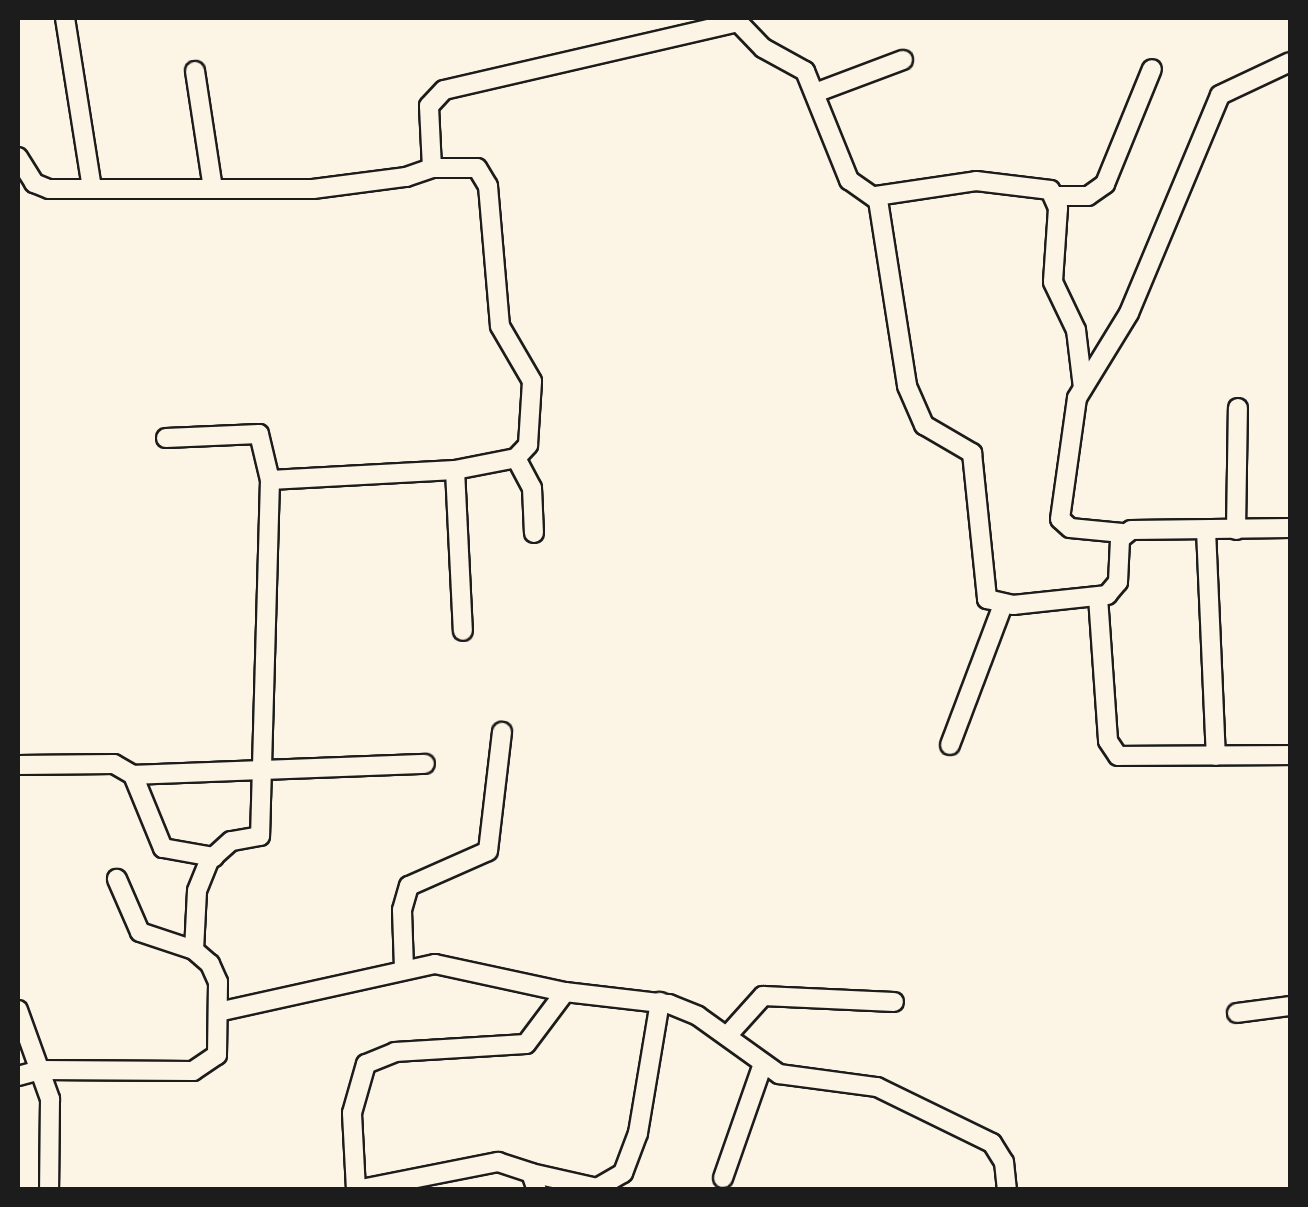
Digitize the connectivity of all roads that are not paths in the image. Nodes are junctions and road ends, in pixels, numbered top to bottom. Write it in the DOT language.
graph roads {
  1 [pos="65,18"];
  2 [pos="745,20"];
  3 [pos="903,60"];
  4 [pos="1290,62"];
  5 [pos="1152,69"];
  6 [pos="196,72"];
  7 [pos="815,92"];
  8 [pos="18,156"];
  9 [pos="432,168"];
  10 [pos="92,188"];
  11 [pos="212,188"];
  12 [pos="867,191"];
  13 [pos="1056,196"];
  14 [pos="1083,388"];
  15 [pos="1238,408"];
  16 [pos="166,438"];
  17 [pos="516,458"];
  18 [pos="455,470"];
  19 [pos="270,480"];
  20 [pos="1290,528"];
  21 [pos="1206,530"];
  22 [pos="1236,530"];
  23 [pos="1122,532"];
  24 [pos="534,533"];
  25 [pos="1098,597"];
  26 [pos="1004,605"];
  27 [pos="463,631"];
  28 [pos="502,732"];
  29 [pos="950,744"];
  30 [pos="1290,755"];
  31 [pos="1216,756"];
  32 [pos="425,764"];
  33 [pos="18,765"];
  34 [pos="261,774"];
  35 [pos="133,775"];
  36 [pos="214,857"];
  37 [pos="116,878"];
  38 [pos="194,950"];
  39 [pos="404,968"];
  40 [pos="564,992"];
  41 [pos="660,1002"];
  42 [pos="894,1002"];
  43 [pos="1290,1006"];
  44 [pos="18,1010"];
  45 [pos="218,1012"];
  46 [pos="1237,1013"];
  47 [pos="727,1036"];
  48 [pos="763,1064"];
  49 [pos="40,1070"];
  50 [pos="18,1076"];
  51 [pos="723,1178"];
  52 [pos="625,1181"];
  53 [pos="534,1182"];
  54 [pos="48,1190"];
  55 [pos="356,1190"];
  56 [pos="1007,1190"];
  1 -- 10 [label="street"];
  2 -- 7 [label="street"];
  2 -- 9 [label="street"];
  3 -- 7 [label="street"];
  4 -- 14 [label="street"];
  5 -- 13 [label="street"];
  6 -- 11 [label="street"];
  7 -- 12 [label="street"];
  8 -- 10 [label="street"];
  9 -- 11 [label="street"];
  9 -- 17 [label="street"];
  10 -- 11 [label="street"];
  12 -- 13 [label="street"];
  12 -- 26 [label="street"];
  13 -- 14 [label="street"];
  14 -- 23 [label="street"];
  15 -- 22 [label="street"];
  16 -- 19 [label="street"];
  17 -- 18 [label="street"];
  17 -- 24 [label="street"];
  18 -- 19 [label="street"];
  18 -- 27 [label="street"];
  19 -- 34 [label="street"];
  20 -- 22 [label="street"];
  21 -- 22 [label="street"];
  21 -- 23 [label="street"];
  21 -- 31 [label="street"];
  23 -- 25 [label="street"];
  25 -- 26 [label="street"];
  25 -- 31 [label="street"];
  26 -- 29 [label="street"];
  28 -- 39 [label="street"];
  30 -- 31 [label="street"];
  32 -- 34 [label="street"];
  33 -- 35 [label="street"];
  34 -- 35 [label="street"];
  34 -- 36 [label="street"];
  35 -- 36 [label="street"];
  36 -- 38 [label="street"];
  37 -- 38 [label="street"];
  38 -- 45 [label="street"];
  39 -- 40 [label="street"];
  39 -- 45 [label="street"];
  40 -- 41 [label="street"];
  40 -- 55 [label="street"];
  41 -- 47 [label="street"];
  41 -- 52 [label="street"];
  42 -- 47 [label="street"];
  43 -- 46 [label="street"];
  44 -- 49 [label="street"];
  45 -- 49 [label="street"];
  47 -- 48 [label="street"];
  48 -- 51 [label="street"];
  48 -- 56 [label="street"];
  49 -- 50 [label="street"];
  49 -- 54 [label="street"];
  52 -- 53 [label="street"];
  53 -- 55 [label="street"];
}
